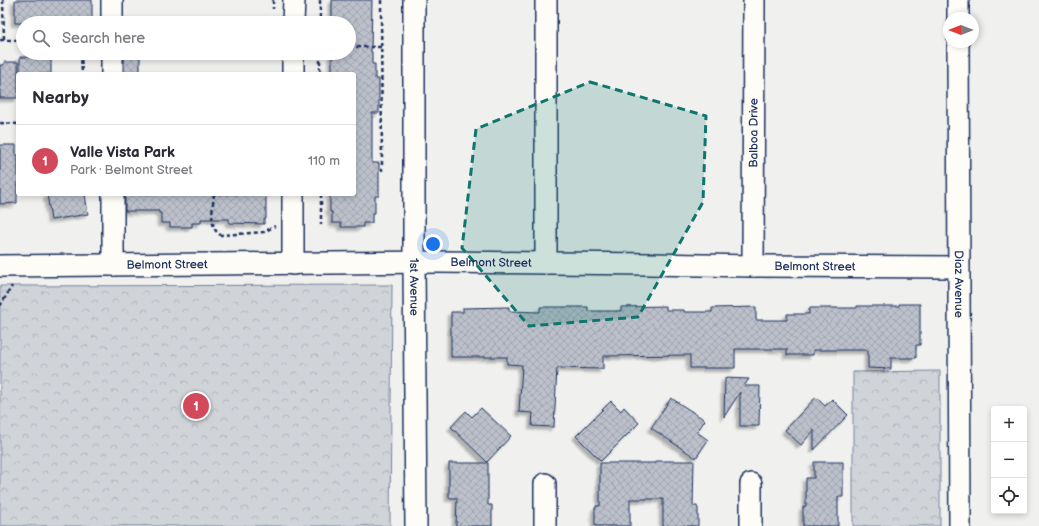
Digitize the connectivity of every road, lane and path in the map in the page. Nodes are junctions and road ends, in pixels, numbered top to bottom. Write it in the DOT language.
graph roads {
  1 [pos="3,0"];
  2 [pos="112,0"];
  3 [pos="294,0"];
  4 [pos="320,0"];
  5 [pos="381,0"];
  6 [pos="414,0"];
  7 [pos="546,0"];
  8 [pos="754,0"];
  9 [pos="958,0"];
  10 [pos="958,12"];
  11 [pos="2,15"];
  12 [pos="112,16"];
  13 [pos="294,16"];
  14 [pos="320,16"];
  15 [pos="2,40"];
  16 [pos="16,40"];
  17 [pos="356,47"];
  18 [pos="381,47"];
  19 [pos="958,48"];
  20 [pos="81,60"];
  21 [pos="112,60"];
  22 [pos="293,60"];
  23 [pos="320,60"];
  24 [pos="82,72"];
  25 [pos="112,72"];
  26 [pos="293,72"];
  27 [pos="320,72"];
  28 [pos="0,124"];
  29 [pos="16,124"];
  30 [pos="382,171"];
  31 [pos="113,196"];
  32 [pos="214,196"];
  33 [pos="293,196"];
  34 [pos="321,196"];
  35 [pos="280,223"];
  36 [pos="321,224"];
  37 [pos="414,263"];
  38 [pos="546,263"];
  39 [pos="293,264"];
  40 [pos="113,265"];
  41 [pos="0,266"];
  42 [pos="753,266"];
  43 [pos="958,267"];
  44 [pos="12,286"];
  45 [pos="0,306"];
  46 [pos="545,484"];
  47 [pos="751,484"];
  48 [pos="416,526"];
  49 [pos="545,526"];
  50 [pos="751,526"];
  51 [pos="960,526"];
  1 -- 11 [label="path"];
  2 -- 12 [label="street"];
  3 -- 13 [label="street"];
  4 -- 14 [label="path"];
  5 -- 18 [label="path"];
  6 -- 37 [label="street, 1st Avenue"];
  7 -- 38 [label="street"];
  8 -- 42 [label="street, Balboa Drive"];
  9 -- 10 [label="street"];
  11 -- 15 [label="path"];
  15 -- 16 [label="path"];
  17 -- 18 [label="path"];
  18 -- 30 [label="path"];
  19 -- 43 [label="street, Diaz Avenue"];
  20 -- 24 [label="path"];
  21 -- 25 [label="street"];
  22 -- 26 [label="street"];
  23 -- 27 [label="path"];
  28 -- 29 [label="path"];
  31 -- 40 [label="street"];
  32 -- 35 [label="path"];
  33 -- 39 [label="street"];
  34 -- 36 [label="path"];
  37 -- 38 [label="street, Belmont Street"];
  37 -- 39 [label="street, Belmont Street"];
  37 -- 48 [label="street, 1st Avenue"];
  38 -- 42 [label="street, Belmont Street"];
  39 -- 40 [label="street, Belmont Street"];
  40 -- 41 [label="street, Belmont Street"];
  42 -- 43 [label="street, Belmont Street"];
  43 -- 51 [label="street, Diaz Avenue"];
  44 -- 45 [label="path"];
  46 -- 49 [label="street"];
  47 -- 50 [label="street"];
}
